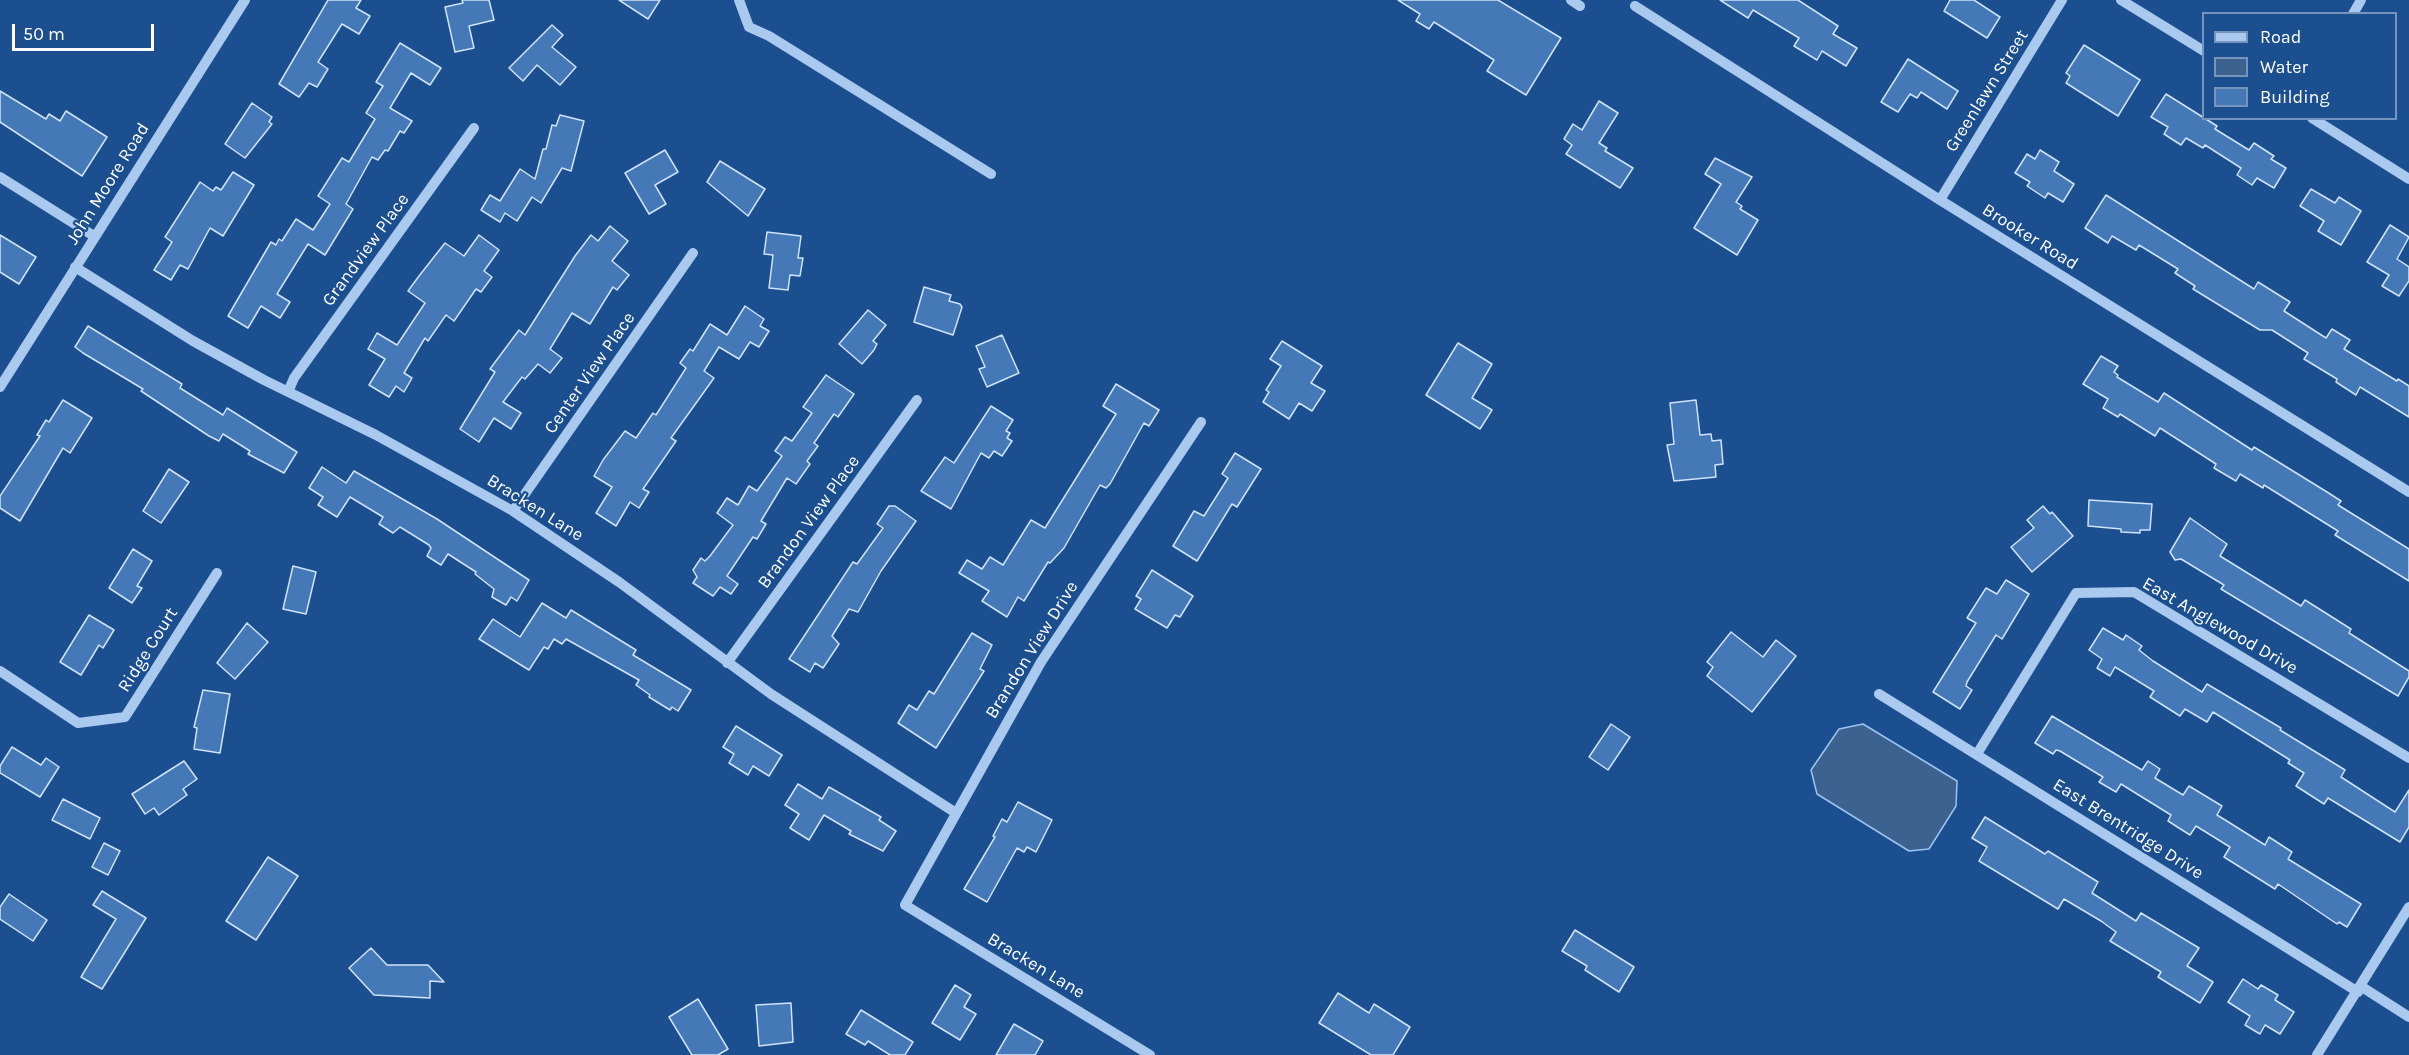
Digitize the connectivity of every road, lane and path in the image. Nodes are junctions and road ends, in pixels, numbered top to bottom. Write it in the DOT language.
graph roads {
  1 [pos="245,0"];
  2 [pos="739,0"];
  3 [pos="2062,0"];
  4 [pos="2121,0"];
  5 [pos="1635,6"];
  6 [pos="2202,50"];
  7 [pos="2315,120"];
  8 [pos="474,128"];
  9 [pos="991,174"];
  10 [pos="0,177"];
  11 [pos="2409,179"];
  12 [pos="1940,200"];
  13 [pos="94,236"];
  14 [pos="693,253"];
  15 [pos="75,267"];
  16 [pos="0,387"];
  17 [pos="288,392"];
  18 [pos="917,400"];
  19 [pos="1201,422"];
  20 [pos="2409,492"];
  21 [pos="513,511"];
  22 [pos="217,573"];
  23 [pos="728,663"];
  24 [pos="0,671"];
  25 [pos="1879,694"];
  26 [pos="1977,754"];
  27 [pos="2409,759"];
  28 [pos="957,813"];
  29 [pos="905,904"];
  30 [pos="2409,907"];
  31 [pos="2360,989"];
  32 [pos="2409,1017"];
  33 [pos="1150,1055"];
  34 [pos="2317,1055"];
  1 -- 13 [label="street, John Moore Road"];
  2 -- 9 [label="street"];
  3 -- 12 [label="street, Greenlawn Street"];
  4 -- 6 [label="street"];
  5 -- 12 [label="street, Brooker Road"];
  7 -- 11 [label="street"];
  8 -- 17 [label="street, Grandview Place"];
  10 -- 13 [label="street"];
  12 -- 20 [label="street, Brooker Road"];
  13 -- 15 [label="street, John Moore Road"];
  14 -- 21 [label="street, Center View Place"];
  15 -- 16 [label="street, John Moore Road"];
  15 -- 17 [label="street, Bracken Lane"];
  17 -- 21 [label="street, Bracken Lane"];
  18 -- 23 [label="street, Brandon View Place"];
  19 -- 28 [label="street, Brandon View Drive"];
  21 -- 23 [label="street, Bracken Lane"];
  22 -- 24 [label="street, Ridge Court"];
  23 -- 28 [label="street, Bracken Lane"];
  25 -- 26 [label="street, East Brentridge Drive"];
  26 -- 27 [label="street, East Anglewood Drive"];
  26 -- 31 [label="street, East Brentridge Drive"];
  28 -- 29 [label="street, Brandon View Drive"];
  29 -- 33 [label="street, Bracken Lane"];
  30 -- 31 [label="street"];
  31 -- 32 [label="street, East Brentridge Drive"];
  31 -- 34 [label="street"];
}
